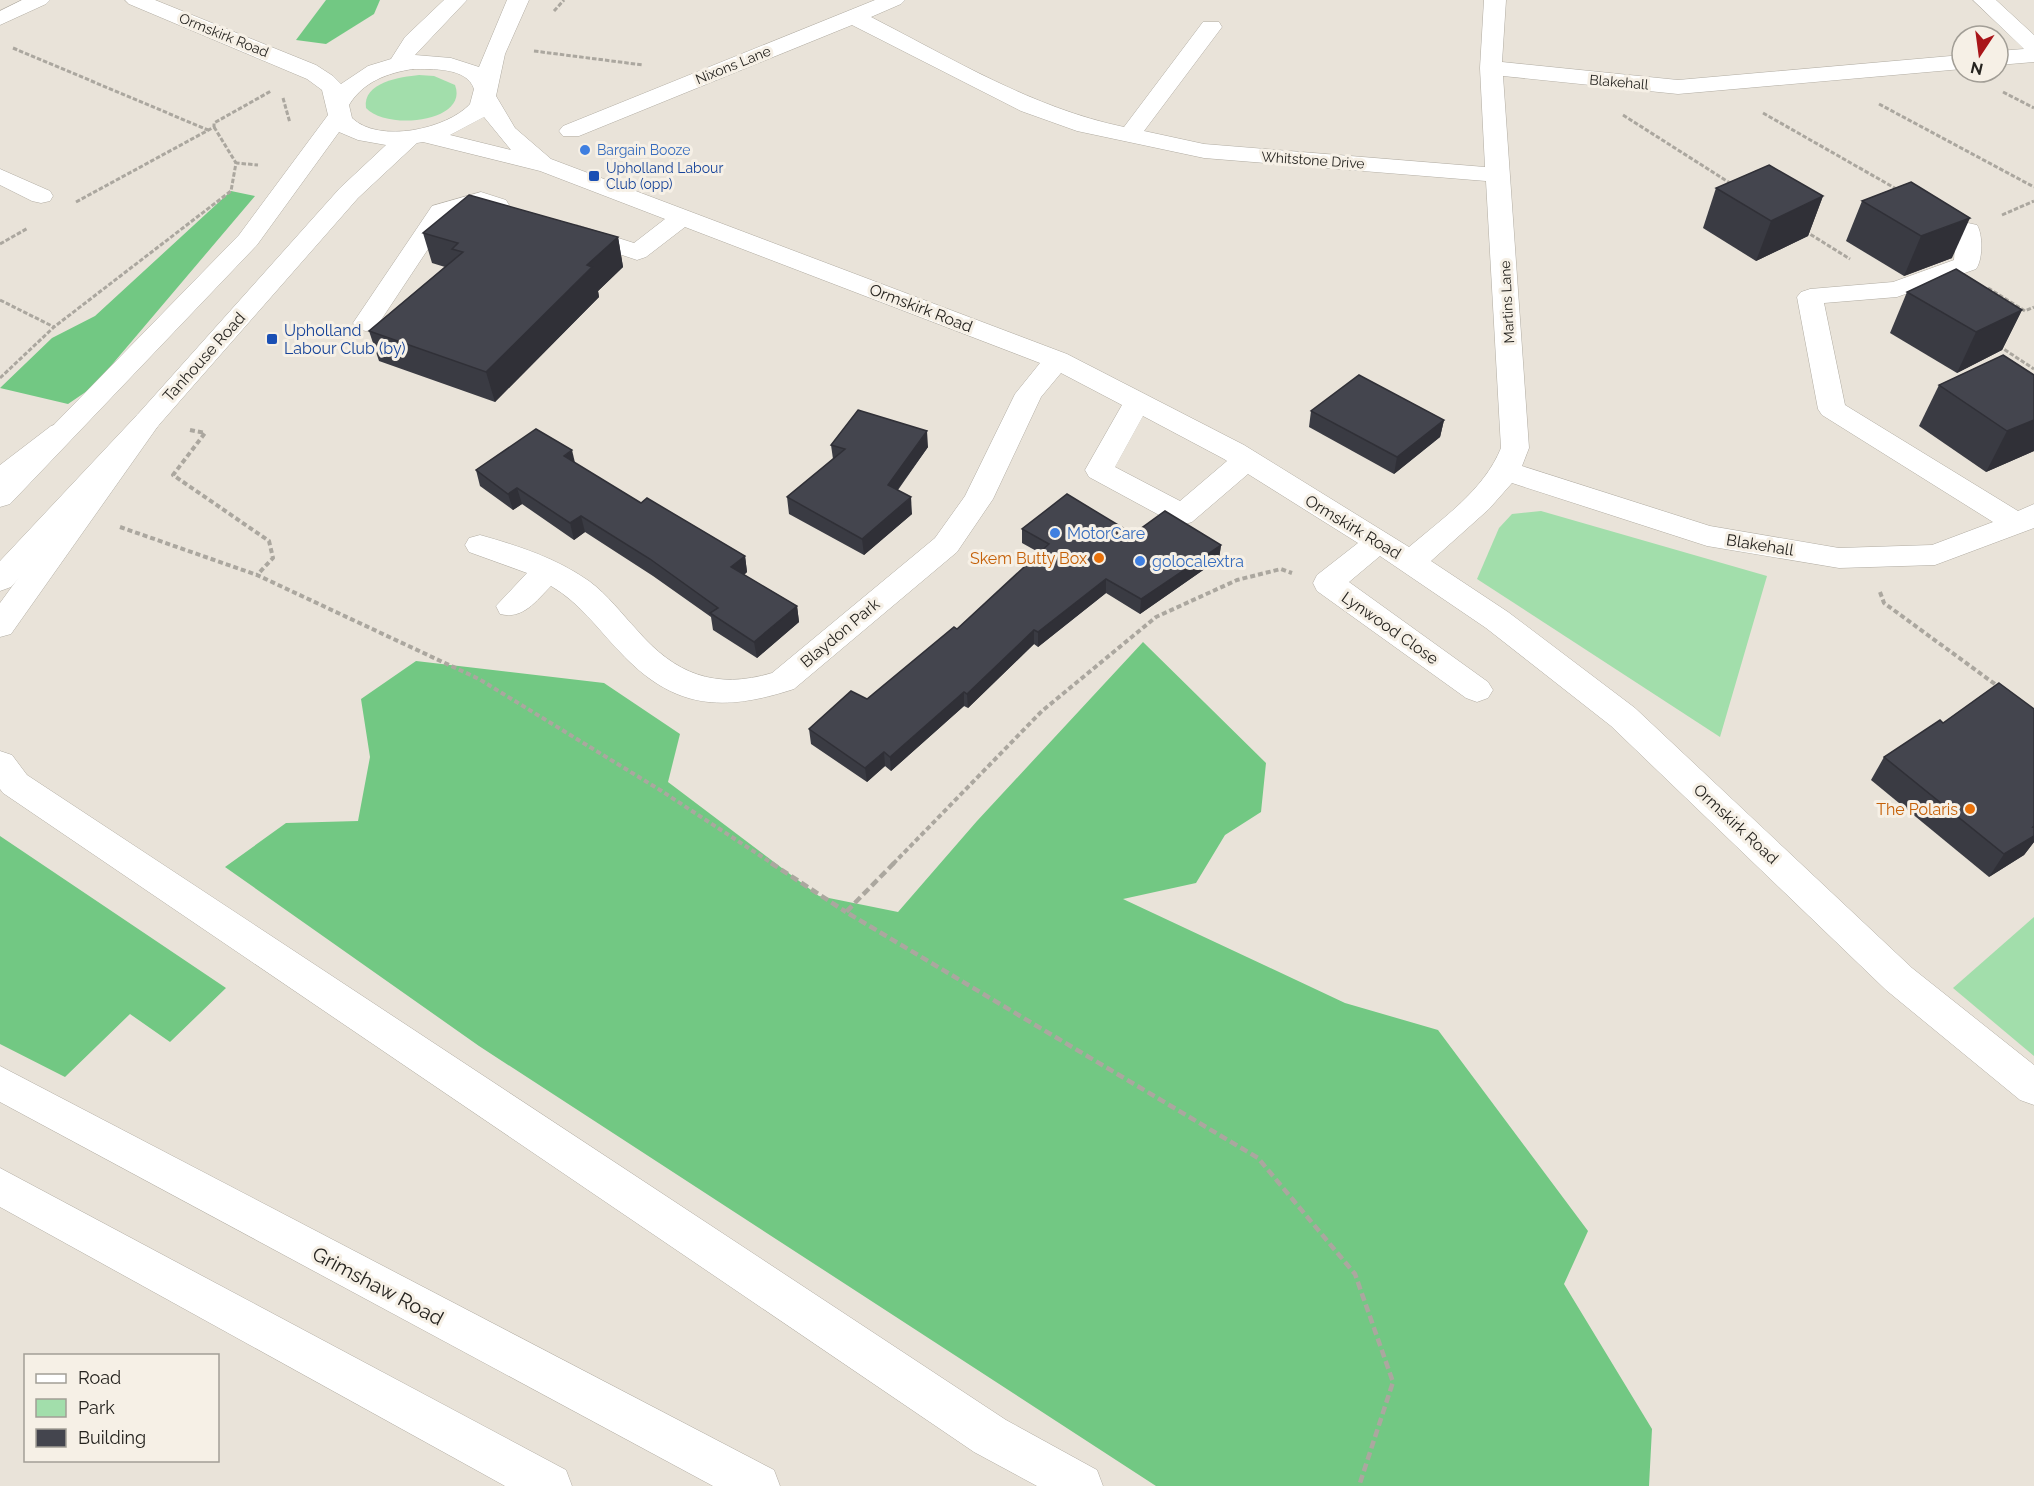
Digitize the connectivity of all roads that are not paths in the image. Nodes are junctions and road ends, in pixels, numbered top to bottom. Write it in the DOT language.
graph roads {
  1 [pos="39,0"];
  2 [pos="136,0"];
  3 [pos="456,0"];
  4 [pos="518,0"];
  5 [pos="894,0"];
  6 [pos="1495,0"];
  7 [pos="1984,0"];
  8 [pos="852,16"];
  9 [pos="0,18"];
  10 [pos="1211,27"];
  11 [pos="2034,46"];
  12 [pos="2034,55"];
  13 [pos="279,57"];
  14 [pos="2010,57"];
  15 [pos="1950,63"];
  16 [pos="392,67"];
  17 [pos="1491,68"];
  18 [pos="485,91"];
  19 [pos="338,111"];
  20 [pos="571,131"];
  21 [pos="417,136"];
  22 [pos="1129,136"];
  23 [pos="548,166"];
  24 [pos="1499,175"];
  25 [pos="0,176"];
  26 [pos="41,196"];
  27 [pos="515,211"];
  28 [pos="682,216"];
  29 [pos="559,226"];
  30 [pos="1968,230"];
  31 [pos="366,323"];
  32 [pos="1057,360"];
  33 [pos="1138,401"];
  34 [pos="148,420"];
  35 [pos="61,432"];
  36 [pos="1245,461"];
  37 [pos="1506,471"];
  38 [pos="0,480"];
  39 [pos="0,497"];
  40 [pos="2026,519"];
  41 [pos="1378,542"];
  42 [pos="480,545"];
  43 [pos="1411,562"];
  44 [pos="550,570"];
  45 [pos="0,580"];
  46 [pos="511,606"];
  47 [pos="0,626"];
  48 [pos="1477,690"];
  49 [pos="0,764"];
  50 [pos="0,1083"];
  51 [pos="2034,1088"];
  52 [pos="0,1186"];
  53 [pos="550,1486"];
  54 [pos="758,1486"];
  55 [pos="1081,1486"];
  1 -- 9 [label="street"];
  2 -- 13 [label="street, Ormskirk Road"];
  3 -- 16 [label="street"];
  4 -- 18 [label="street"];
  5 -- 8 [label="street, Nixons Lane"];
  6 -- 17 [label="street, Martins Lane"];
  7 -- 11 [label="street"];
  8 -- 20 [label="street, Nixons Lane"];
  8 -- 22 [label="street, Whitstone Drive"];
  10 -- 22 [label="street"];
  12 -- 14 [label="street"];
  13 -- 16 [label="street, Ormskirk Road"];
  13 -- 19 [label="street, Ormskirk Road"];
  15 -- 17 [label="street, Blakehall"];
  16 -- 18 [label="street"];
  16 -- 19 [label="street"];
  17 -- 24 [label="street, Martins Lane"];
  18 -- 21 [label="street"];
  18 -- 23 [label="street, Ormskirk Road"];
  19 -- 21 [label="street"];
  19 -- 35 [label="street"];
  21 -- 23 [label="street, Ormskirk Road"];
  21 -- 34 [label="street, Tanhouse Road"];
  22 -- 24 [label="street, Whitstone Drive"];
  23 -- 28 [label="street, Ormskirk Road"];
  24 -- 37 [label="street, Martins Lane"];
  25 -- 26 [label="street"];
  27 -- 31 [label="street"];
  28 -- 29 [label="street"];
  28 -- 32 [label="street, Ormskirk Road"];
  30 -- 40 [label="street, Blakehall"];
  32 -- 33 [label="street, Ormskirk Road"];
  32 -- 44 [label="street, Blaydon Park"];
  33 -- 36 [label="street, Ormskirk Road"];
  33 -- 36 [label="street"];
  34 -- 45 [label="street, Tanhouse Road"];
  34 -- 47 [label="street"];
  35 -- 38 [label="street"];
  35 -- 39 [label="street"];
  36 -- 41 [label="street, Ormskirk Road"];
  37 -- 40 [label="street, Blakehall"];
  37 -- 43 [label="street, Martins Lane"];
  41 -- 43 [label="street, Ormskirk Road"];
  41 -- 48 [label="street, Lynwood Close"];
  42 -- 44 [label="street, Blaydon Park"];
  43 -- 51 [label="street, Ormskirk Road"];
  44 -- 46 [label="street"];
  49 -- 55 [label="street"];
  50 -- 54 [label="street, Grimshaw Road"];
  52 -- 53 [label="street"];
}
